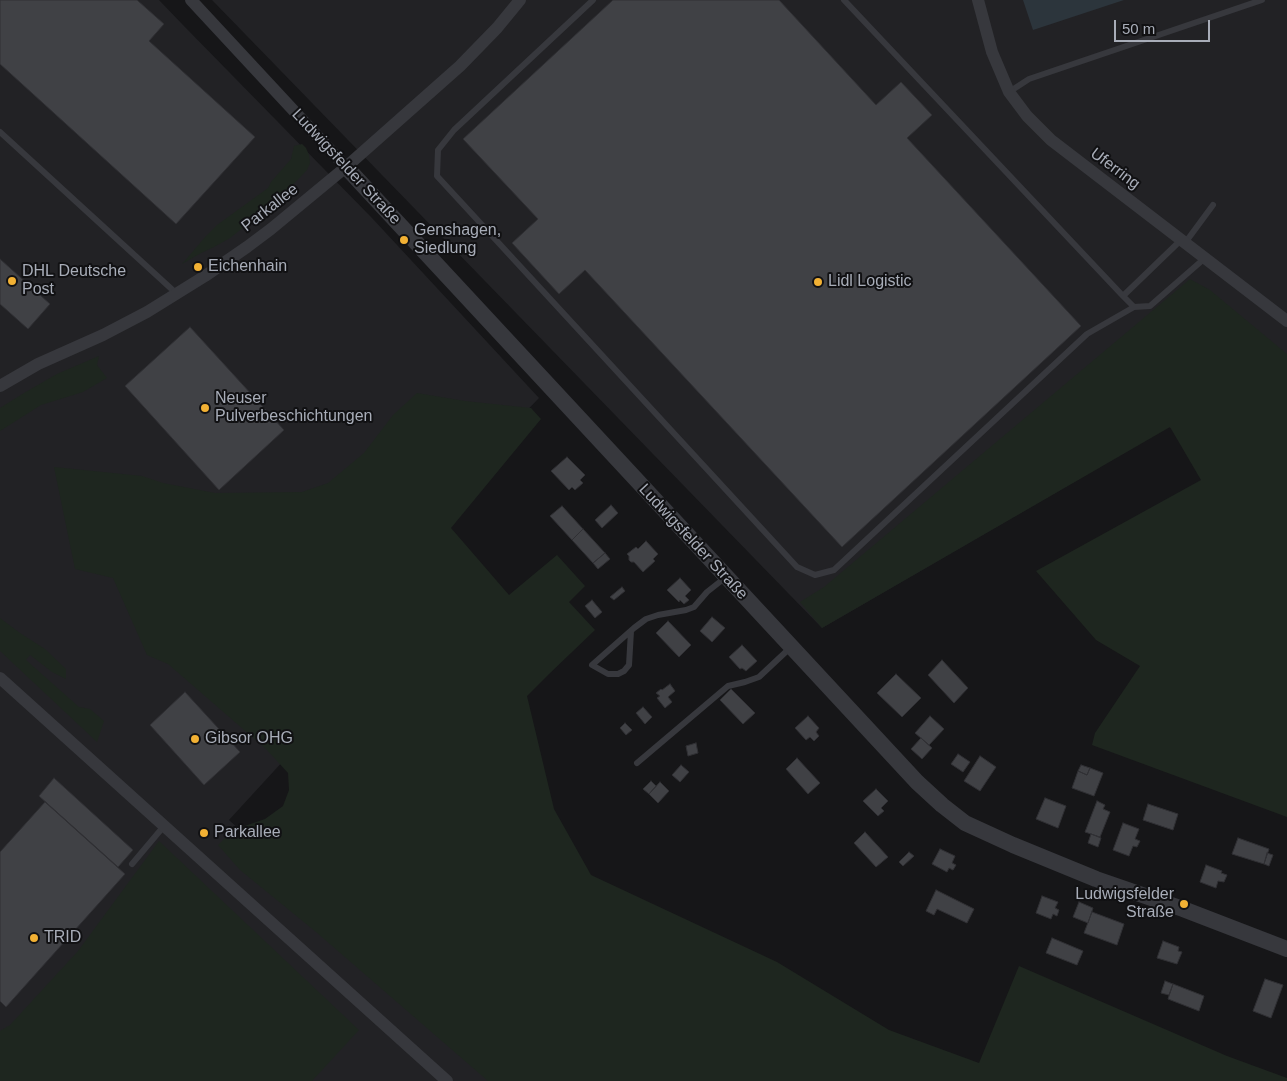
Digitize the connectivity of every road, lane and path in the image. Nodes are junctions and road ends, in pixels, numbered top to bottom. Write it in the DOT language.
graph roads {
  1 [pos="191,0"];
  2 [pos="520,0"];
  3 [pos="593,0"];
  4 [pos="844,0"];
  5 [pos="978,0"];
  6 [pos="1262,0"];
  7 [pos="1009,92"];
  8 [pos="0,132"];
  9 [pos="346,167"];
  10 [pos="1213,205"];
  11 [pos="1183,242"];
  12 [pos="1205,258"];
  13 [pos="177,294"];
  14 [pos="1123,296"];
  15 [pos="1134,307"];
  16 [pos="1287,321"];
  17 [pos="0,386"];
  18 [pos="726,577"];
  19 [pos="631,631"];
  20 [pos="791,647"];
  21 [pos="0,678"];
  22 [pos="638,763"];
  23 [pos="164,826"];
  24 [pos="132,864"];
  25 [pos="1287,949"];
  26 [pos="447,1081"];
  1 -- 9 [label="street, Ludwigsfelder Straße"];
  2 -- 9 [label="street, Parkallee"];
  3 -- 15 [label="lane"];
  4 -- 14 [label="lane"];
  5 -- 7 [label="street, Uferring"];
  6 -- 7 [label="lane"];
  7 -- 11 [label="street, Uferring"];
  8 -- 13 [label="lane"];
  9 -- 13 [label="street, Parkallee"];
  9 -- 18 [label="street, Ludwigsfelder Straße"];
  10 -- 11 [label="lane"];
  11 -- 12 [label="street, Uferring"];
  11 -- 14 [label="lane"];
  12 -- 15 [label="lane"];
  12 -- 16 [label="street, Uferring"];
  13 -- 17 [label="street, Parkallee"];
  14 -- 15 [label="lane"];
  18 -- 19 [label="lane"];
  18 -- 20 [label="street, Ludwigsfelder Straße"];
  19 -- 19 [label="lane"];
  20 -- 22 [label="lane"];
  20 -- 25 [label="street, Ludwigsfelder Straße"];
  21 -- 23 [label="street"];
  23 -- 24 [label="lane"];
  23 -- 26 [label="street"];
}
